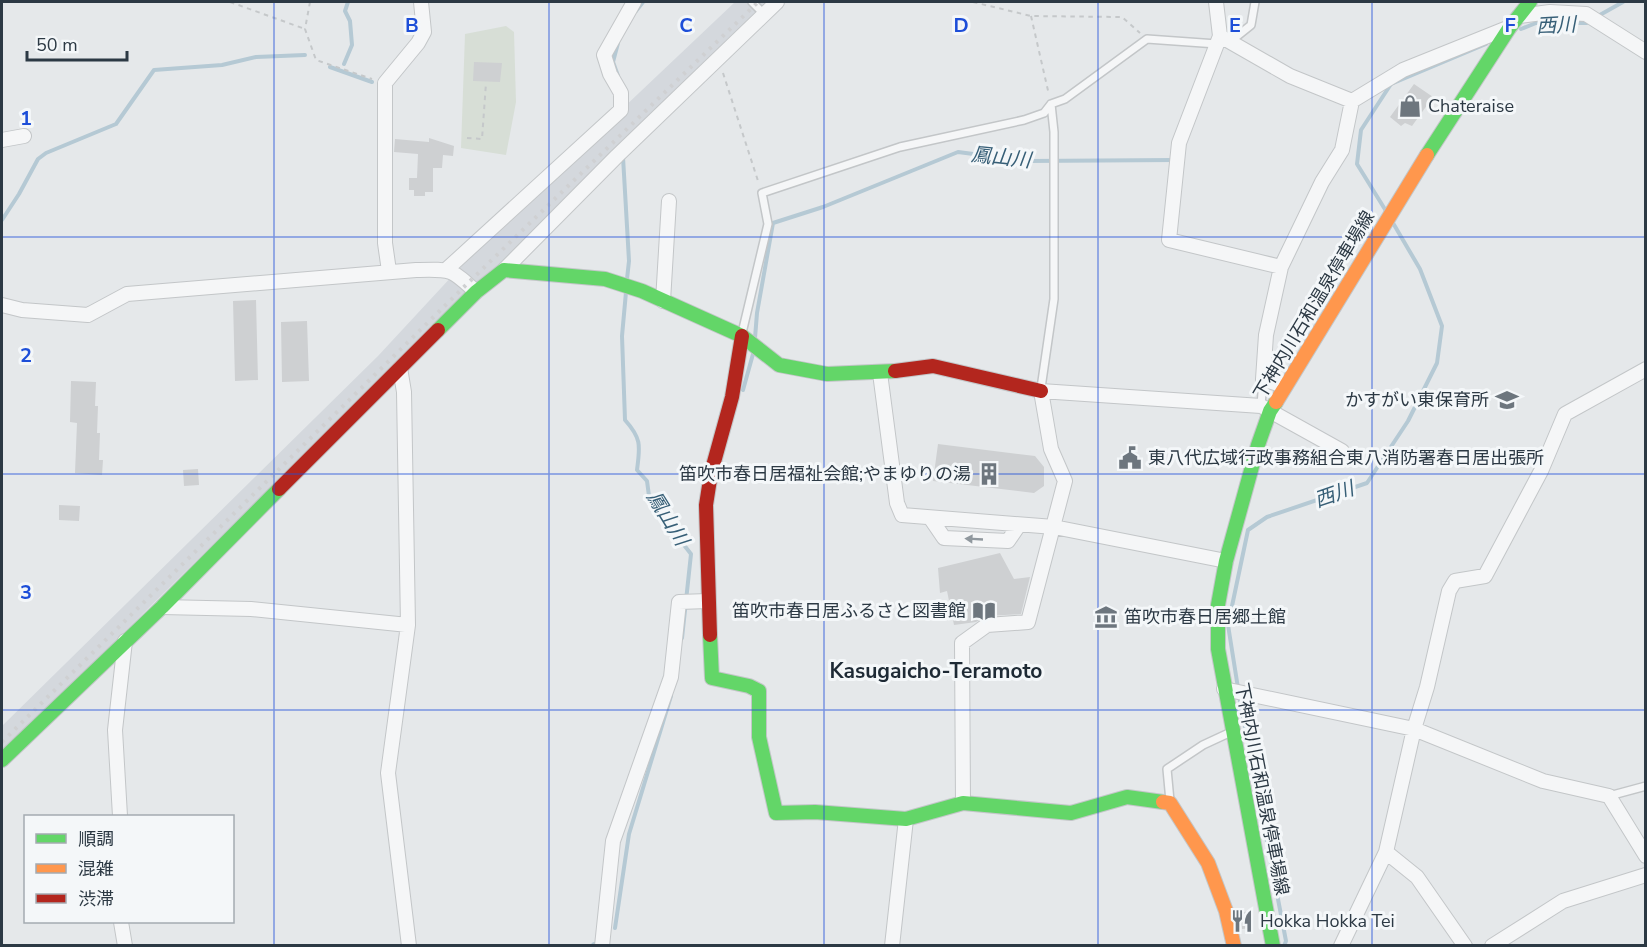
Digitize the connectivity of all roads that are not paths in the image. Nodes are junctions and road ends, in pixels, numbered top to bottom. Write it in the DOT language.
graph roads {
  1 [pos="421,2"];
  2 [pos="634,2"];
  3 [pos="752,2"];
  4 [pos="777,2"];
  5 [pos="1216,2"];
  6 [pos="1255,2"];
  7 [pos="1530,2"];
  8 [pos="764,14"];
  9 [pos="1520,16"];
  10 [pos="1510,27"];
  11 [pos="1223,40"];
  12 [pos="1646,52"];
  13 [pos="1352,101"];
  14 [pos="1051,104"];
  15 [pos="24,136"];
  16 [pos="2,140"];
  17 [pos="669,201"];
  18 [pos="1281,267"];
  19 [pos="504,270"];
  20 [pos="389,271"];
  21 [pos="451,271"];
  22 [pos="476,291"];
  23 [pos="663,301"];
  24 [pos="2,305"];
  25 [pos="742,336"];
  26 [pos="400,368"];
  27 [pos="1646,369"];
  28 [pos="880,373"];
  29 [pos="1263,379"];
  30 [pos="1284,386"];
  31 [pos="1041,391"];
  32 [pos="1265,408"];
  33 [pos="1342,451"];
  34 [pos="1053,527"];
  35 [pos="1226,561"];
  36 [pos="703,602"];
  37 [pos="162,607"];
  38 [pos="408,625"];
  39 [pos="125,640"];
  40 [pos="1227,689"];
  41 [pos="1414,729"];
  42 [pos="1233,731"];
  43 [pos="2,760"];
  44 [pos="1646,786"];
  45 [pos="1609,796"];
  46 [pos="963,802"];
  47 [pos="1170,803"];
  48 [pos="120,815"];
  49 [pos="906,819"];
  50 [pos="1386,852"];
  51 [pos="1646,856"];
  52 [pos="1646,875"];
  53 [pos="121,923"];
  54 [pos="125,945"];
  55 [pos="409,945"];
  56 [pos="602,945"];
  57 [pos="892,945"];
  58 [pos="1234,945"];
  59 [pos="1273,945"];
  60 [pos="1341,945"];
  61 [pos="1465,945"];
  62 [pos="1492,945"];
  1 -- 20 [label="street"];
  2 -- 21 [label="street"];
  3 -- 8 [label="lane"];
  4 -- 8 [label="street"];
  5 -- 11 [label="street"];
  6 -- 11 [label="lane"];
  7 -- 9 [label="street, 下神内川石和温泉停車場線"];
  8 -- 19 [label="street"];
  9 -- 10 [label="street, 下神内川石和温泉停車場線"];
  9 -- 12 [label="street"];
  10 -- 13 [label="street"];
  10 -- 30 [label="street, 下神内川石和温泉停車場線"];
  11 -- 13 [label="street"];
  11 -- 14 [label="lane"];
  11 -- 18 [label="street"];
  13 -- 18 [label="street"];
  14 -- 25 [label="lane"];
  14 -- 31 [label="lane"];
  15 -- 16 [label="street"];
  17 -- 23 [label="street"];
  18 -- 29 [label="street"];
  19 -- 22 [label="street"];
  19 -- 23 [label="street"];
  20 -- 21 [label="street"];
  20 -- 24 [label="street"];
  21 -- 22 [label="street"];
  22 -- 26 [label="street"];
  23 -- 25 [label="street"];
  25 -- 28 [label="street"];
  25 -- 36 [label="street"];
  26 -- 37 [label="street"];
  26 -- 38 [label="street"];
  27 -- 41 [label="street"];
  28 -- 31 [label="street"];
  28 -- 34 [label="street"];
  29 -- 30 [label="street"];
  29 -- 32 [label="lane"];
  30 -- 32 [label="street, 下神内川石和温泉停車場線"];
  31 -- 32 [label="street"];
  31 -- 34 [label="street"];
  32 -- 33 [label="street"];
  32 -- 35 [label="street, 下神内川石和温泉停車場線"];
  34 -- 35 [label="street"];
  34 -- 46 [label="street"];
  35 -- 40 [label="street, 下神内川石和温泉停車場線"];
  36 -- 49 [label="street"];
  36 -- 56 [label="street"];
  37 -- 38 [label="street"];
  37 -- 39 [label="street"];
  38 -- 55 [label="street"];
  39 -- 43 [label="street"];
  39 -- 48 [label="street"];
  40 -- 41 [label="street"];
  40 -- 42 [label="street, 下神内川石和温泉停車場線"];
  41 -- 45 [label="street"];
  41 -- 50 [label="street"];
  42 -- 47 [label="lane"];
  42 -- 59 [label="street, 下神内川石和温泉停車場線"];
  44 -- 45 [label="lane"];
  45 -- 51 [label="street"];
  46 -- 47 [label="street"];
  46 -- 49 [label="street"];
  47 -- 58 [label="street"];
  49 -- 57 [label="street"];
  50 -- 60 [label="street"];
  50 -- 61 [label="street"];
  52 -- 62 [label="street"];
  53 -- 54 [label="street"];
}
